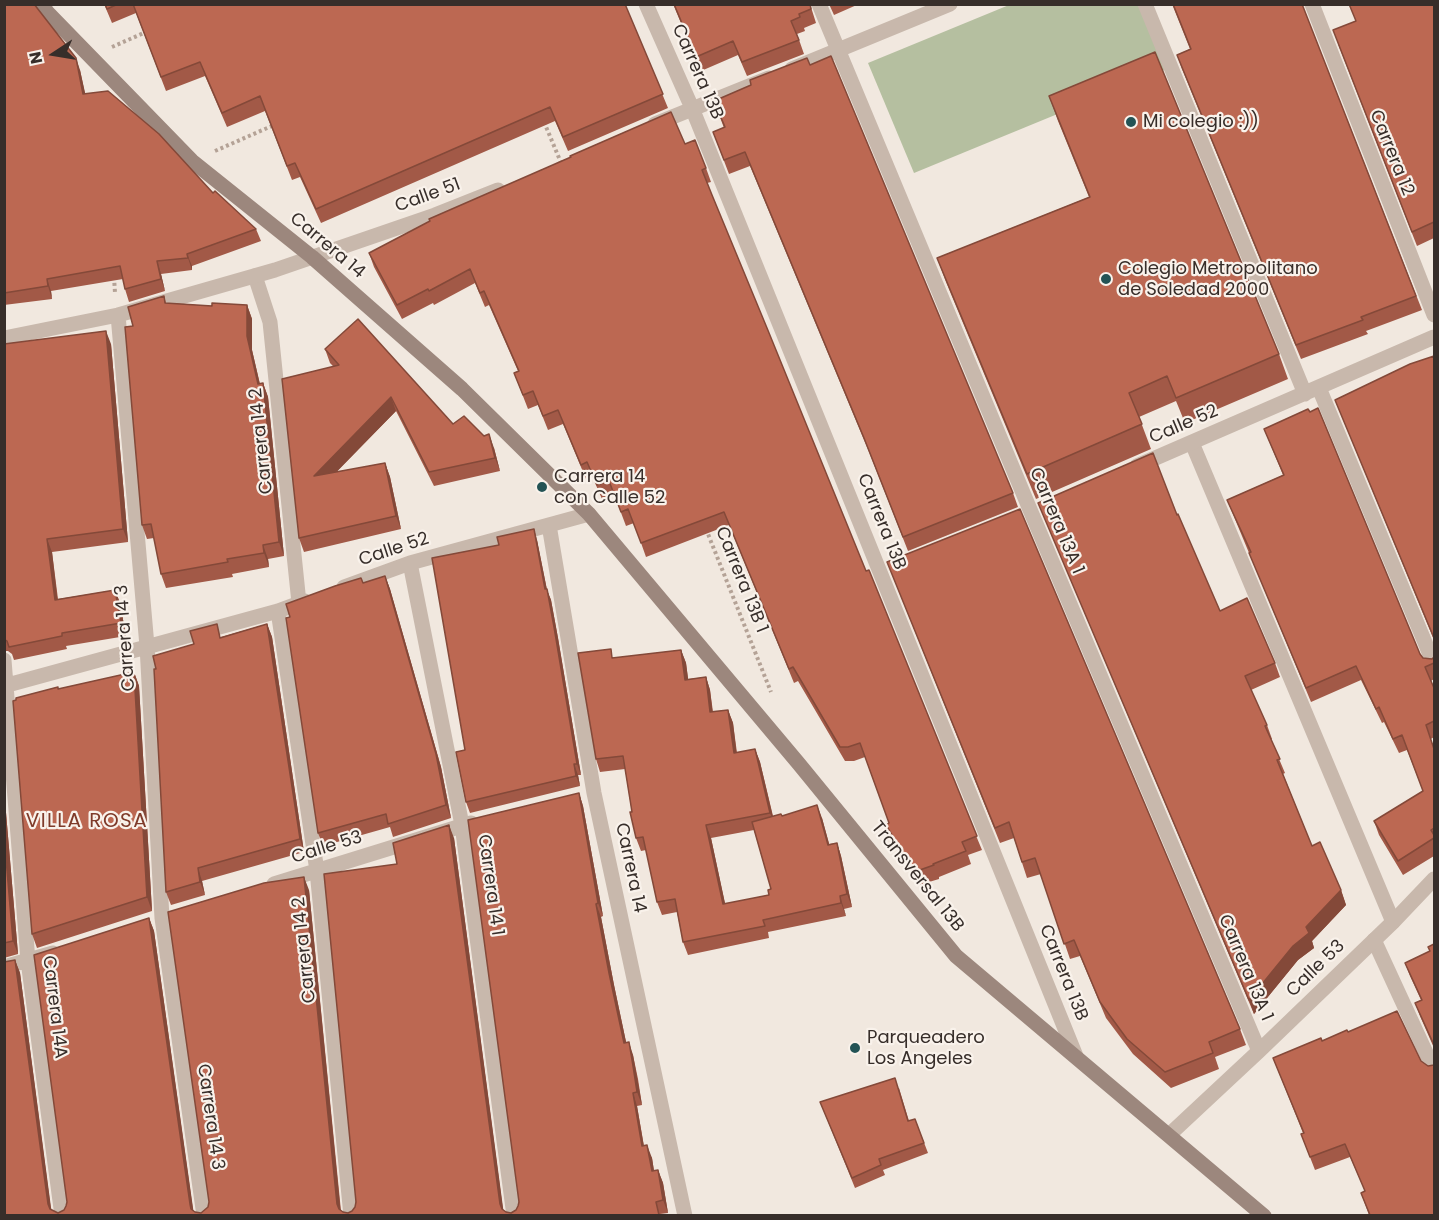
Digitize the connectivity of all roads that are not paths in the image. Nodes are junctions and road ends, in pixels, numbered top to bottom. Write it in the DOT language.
graph roads {
  1 [pos="42,4"];
  2 [pos="646,4"];
  3 [pos="819,4"];
  4 [pos="950,4"];
  5 [pos="1145,4"];
  6 [pos="1311,4"];
  7 [pos="838,51"];
  8 [pos="692,108"];
  9 [pos="638,131"];
  10 [pos="509,186"];
  11 [pos="312,257"];
  12 [pos="255,276"];
  13 [pos="118,315"];
  14 [pos="1434,315"];
  15 [pos="1434,337"];
  16 [pos="4,338"];
  17 [pos="1312,391"];
  18 [pos="1192,443"];
  19 [pos="1128,470"];
  20 [pos="589,514"];
  21 [pos="549,525"];
  22 [pos="410,563"];
  23 [pos="299,603"];
  24 [pos="278,611"];
  25 [pos="147,646"];
  26 [pos="4,660"];
  27 [pos="1434,664"];
  28 [pos="6,686"];
  29 [pos="484,820"];
  30 [pos="462,825"];
  31 [pos="317,872"];
  32 [pos="1434,879"];
  33 [pos="262,888"];
  34 [pos="1394,922"];
  35 [pos="1374,940"];
  36 [pos="61,951"];
  37 [pos="28,962"];
  38 [pos="4,967"];
  39 [pos="1259,1051"];
  40 [pos="1076,1056"];
  41 [pos="1434,1070"];
  42 [pos="1169,1135"];
  43 [pos="62,1215"];
  44 [pos="204,1215"];
  45 [pos="351,1215"];
  46 [pos="514,1215"];
  47 [pos="685,1215"];
  48 [pos="1264,1215"];
  1 -- 11 [label="main road, Carrera 14"];
  2 -- 8 [label="street, Carrera 13B"];
  3 -- 7 [label="street, Carrera 13A 1"];
  4 -- 7 [label="street"];
  5 -- 17 [label="street"];
  6 -- 14 [label="street, Carrera 12"];
  7 -- 8 [label="street"];
  7 -- 39 [label="street, Carrera 13A 1"];
  8 -- 9 [label="street"];
  8 -- 40 [label="street, Carrera 13B"];
  10 -- 11 [label="street, Calle 51"];
  11 -- 12 [label="street, Calle 51"];
  11 -- 20 [label="main road, Carrera 14"];
  12 -- 13 [label="street, Calle 51"];
  12 -- 23 [label="street, Carrera 14 2"];
  13 -- 16 [label="street, Calle 51"];
  13 -- 25 [label="street, Carrera 14 3"];
  15 -- 17 [label="street, Calle 52"];
  17 -- 18 [label="street, Calle 52"];
  17 -- 27 [label="street"];
  18 -- 19 [label="street, Calle 52"];
  18 -- 34 [label="street"];
  20 -- 21 [label="street, Calle 52"];
  20 -- 40 [label="main road, Transversal 13B"];
  21 -- 22 [label="street, Calle 52"];
  21 -- 47 [label="street, Carrera 14"];
  22 -- 23 [label="street, Calle 52"];
  22 -- 30 [label="street, Carrera 14 1"];
  23 -- 24 [label="street, Calle 52"];
  24 -- 25 [label="street, Calle 52"];
  24 -- 31 [label="street, Carrera 14 2"];
  25 -- 28 [label="street, Calle 52"];
  25 -- 44 [label="street, Carrera 14 3"];
  26 -- 28 [label="street, Carrera 14A"];
  28 -- 37 [label="street, Carrera 14A"];
  29 -- 30 [label="street, Calle 53"];
  30 -- 31 [label="street, Calle 53"];
  30 -- 46 [label="street, Carrera 14 1"];
  31 -- 33 [label="street, Calle 53"];
  31 -- 45 [label="street, Carrera 14 2"];
  32 -- 34 [label="street, Calle 53"];
  34 -- 35 [label="street, Calle 53"];
  35 -- 39 [label="street, Calle 53"];
  35 -- 41 [label="street"];
  36 -- 37 [label="street"];
  37 -- 38 [label="street"];
  37 -- 43 [label="street, Carrera 14A"];
  39 -- 42 [label="street, Calle 53"];
  40 -- 42 [label="main road, Transversal 13B"];
  42 -- 48 [label="main road, Transversal 13B"];
}
